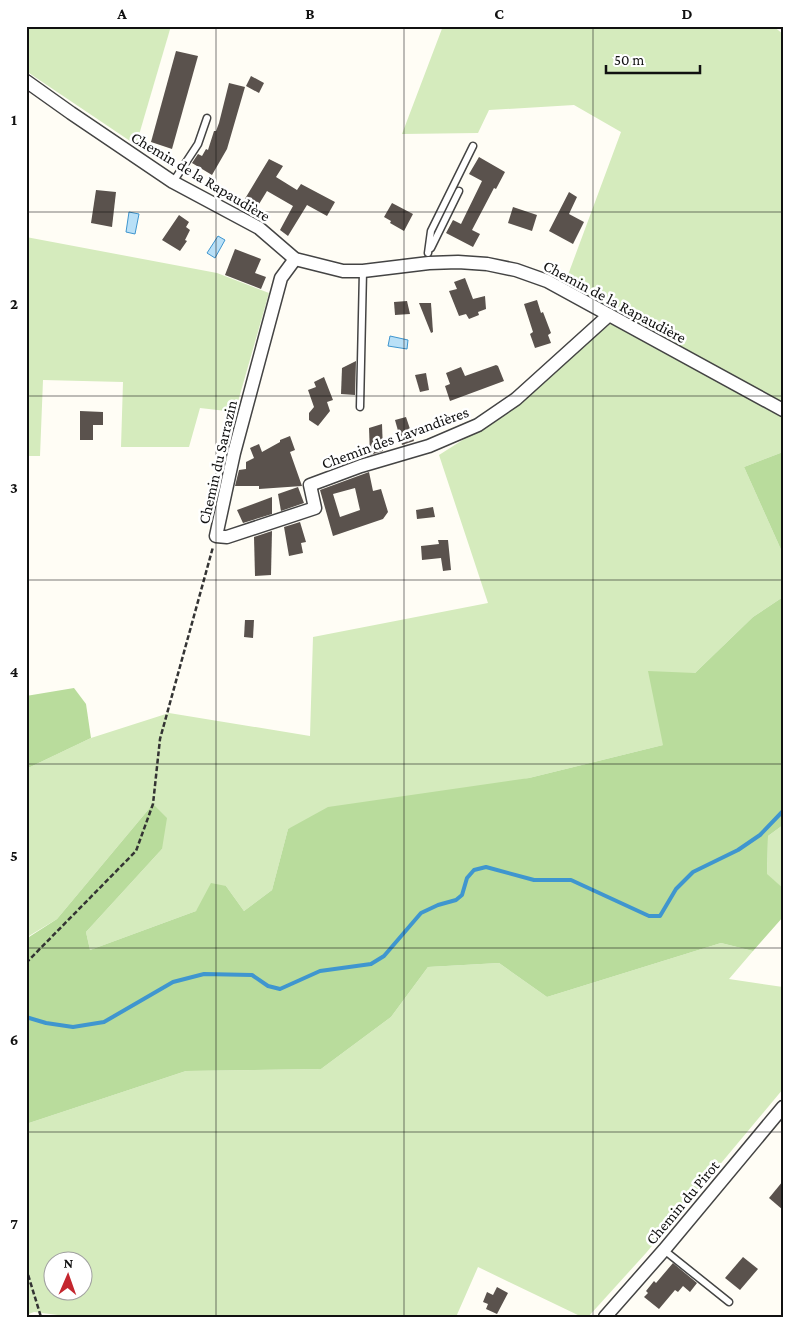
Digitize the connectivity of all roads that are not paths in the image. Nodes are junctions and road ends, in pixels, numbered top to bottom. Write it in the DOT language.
graph roads {
  1 [pos="26,81"];
  2 [pos="207,118"];
  3 [pos="473,146"];
  4 [pos="174,182"];
  5 [pos="459,191"];
  6 [pos="429,258"];
  7 [pos="295,259"];
  8 [pos="363,272"];
  9 [pos="609,315"];
  10 [pos="360,407"];
  11 [pos="783,410"];
  12 [pos="216,536"];
  13 [pos="783,1107"];
  14 [pos="664,1250"];
  15 [pos="729,1302"];
  16 [pos="605,1317"];
  1 -- 4 [label="street, Chemin de la Rapaudière"];
  2 -- 4 [label="lane"];
  3 -- 6 [label="lane"];
  4 -- 7 [label="street, Chemin de la Rapaudière"];
  5 -- 6 [label="lane"];
  6 -- 8 [label="street, Chemin de la Rapaudière"];
  6 -- 9 [label="street, Chemin de la Rapaudière"];
  7 -- 8 [label="street, Chemin de la Rapaudière"];
  7 -- 12 [label="street, Chemin du Sarrazin"];
  8 -- 10 [label="lane"];
  9 -- 11 [label="street, Chemin de la Rapaudière"];
  9 -- 12 [label="street, Chemin des Lavandières"];
  13 -- 14 [label="street, Chemin du Pirot"];
  14 -- 15 [label="lane"];
  14 -- 16 [label="street, Chemin du Pirot"];
}
